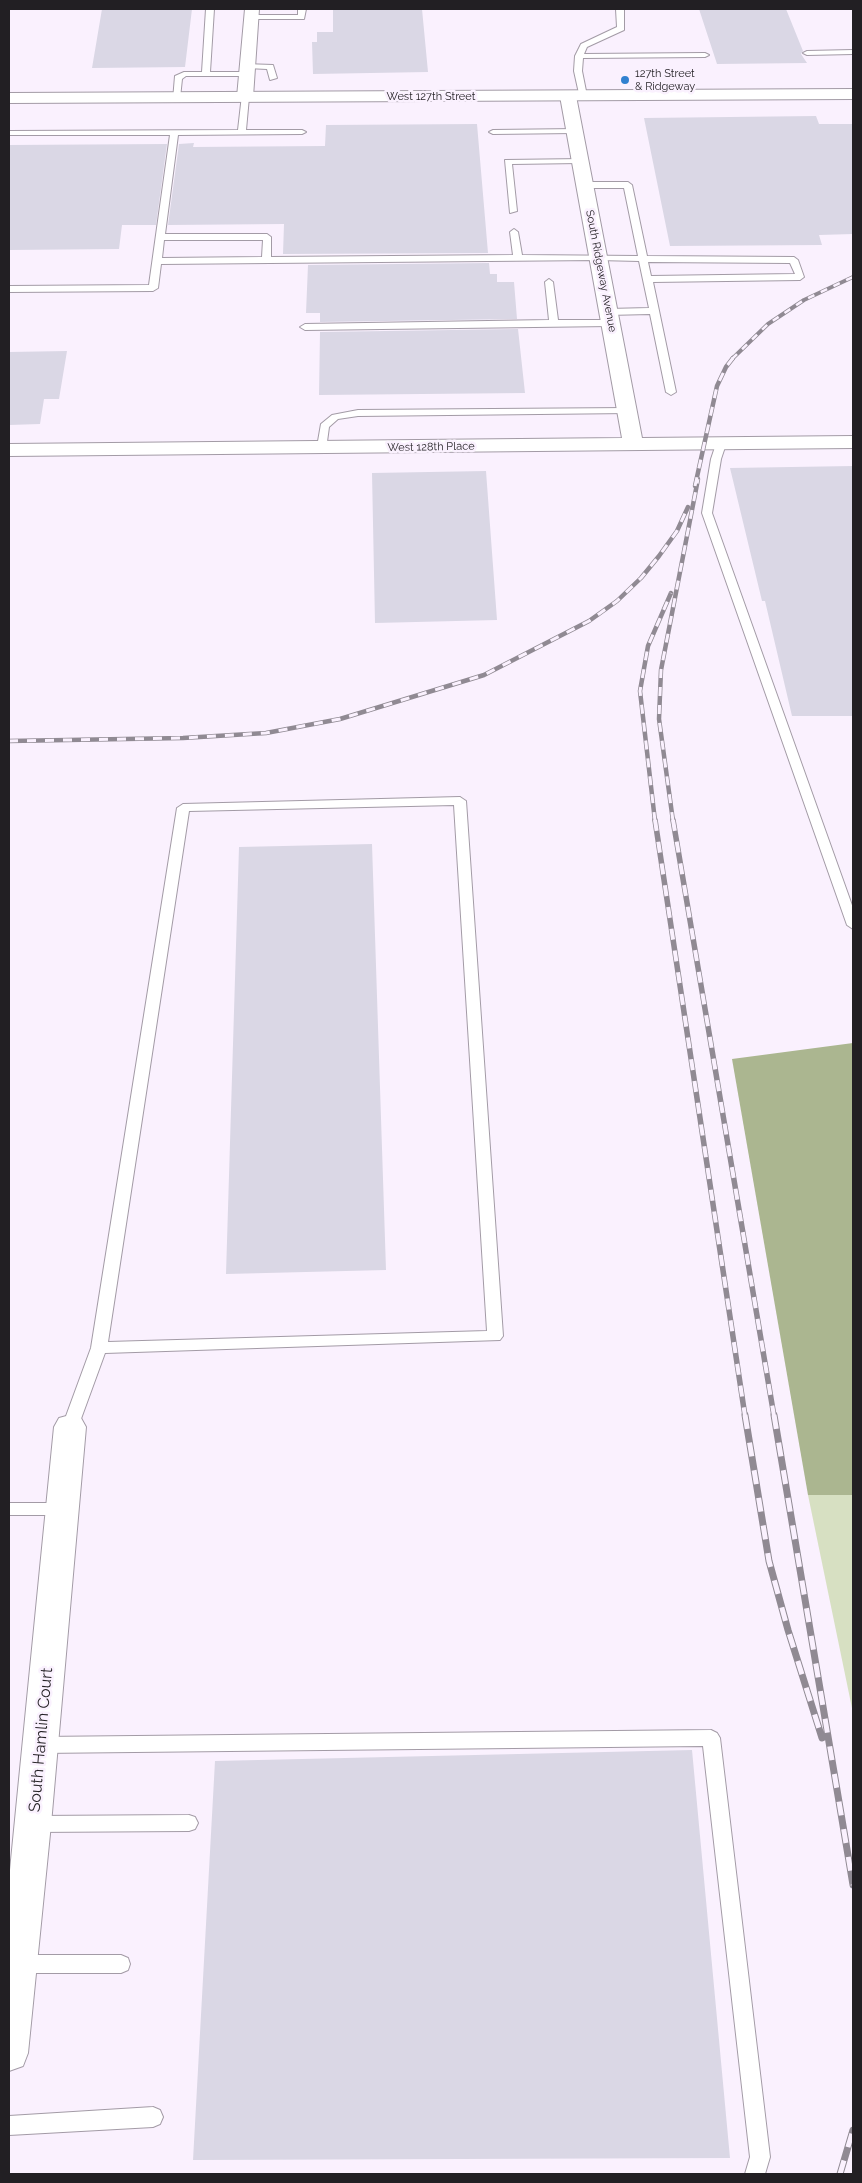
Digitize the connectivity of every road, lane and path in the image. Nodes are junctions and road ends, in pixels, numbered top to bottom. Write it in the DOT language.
graph roads {
  1 [pos="210,9"];
  2 [pos="302,9"];
  3 [pos="620,9"];
  4 [pos="252,13"];
  5 [pos="807,52"];
  6 [pos="853,52"];
  7 [pos="705,55"];
  8 [pos="579,56"];
  9 [pos="247,70"];
  10 [pos="206,74"];
  11 [pos="273,78"];
  12 [pos="853,94"];
  13 [pos="575,96"];
  14 [pos="245,97"];
  15 [pos="9,98"];
  16 [pos="176,98"];
  17 [pos="574,131"];
  18 [pos="174,132"];
  19 [pos="242,132"];
  20 [pos="302,132"];
  21 [pos="493,132"];
  22 [pos="9,133"];
  23 [pos="580,161"];
  24 [pos="584,185"];
  25 [pos="513,211"];
  26 [pos="514,232"];
  27 [pos="160,237"];
  28 [pos="598,257"];
  29 [pos="518,258"];
  30 [pos="644,259"];
  31 [pos="266,260"];
  32 [pos="157,261"];
  33 [pos="648,279"];
  34 [pos="549,282"];
  35 [pos="9,290"];
  36 [pos="654,311"];
  37 [pos="609,318"];
  38 [pos="554,323"];
  39 [pos="305,326"];
  40 [pos="671,392"];
  41 [pos="627,411"];
  42 [pos="853,442"];
  43 [pos="721,444"];
  44 [pos="633,445"];
  45 [pos="322,448"];
  46 [pos="9,450"];
  47 [pos="853,925"];
  48 [pos="99,1348"];
  49 [pos="70,1427"];
  50 [pos="9,1509"];
  51 [pos="62,1509"];
  52 [pos="40,1745"];
  53 [pos="189,1823"];
  54 [pos="33,1824"];
  55 [pos="18,1964"];
  56 [pos="121,1964"];
  57 [pos="9,2054"];
  58 [pos="153,2117"];
  59 [pos="9,2126"];
  60 [pos="755,2174"];
  1 -- 10 [label="lane"];
  2 -- 4 [label="lane"];
  3 -- 8 [label="lane"];
  4 -- 9 [label="street"];
  5 -- 6 [label="lane"];
  7 -- 8 [label="lane"];
  8 -- 13 [label="lane"];
  9 -- 10 [label="lane"];
  9 -- 11 [label="lane"];
  9 -- 14 [label="street"];
  10 -- 16 [label="lane"];
  12 -- 13 [label="street, West 127th Street"];
  13 -- 14 [label="street, West 127th Street"];
  13 -- 17 [label="street, South Ridgeway Avenue"];
  14 -- 16 [label="street, West 127th Street"];
  14 -- 19 [label="lane"];
  15 -- 16 [label="street, West 127th Street"];
  17 -- 21 [label="lane"];
  17 -- 23 [label="street, South Ridgeway Avenue"];
  18 -- 19 [label="lane"];
  18 -- 22 [label="lane"];
  18 -- 27 [label="lane"];
  19 -- 20 [label="lane"];
  23 -- 24 [label="street, South Ridgeway Avenue"];
  23 -- 25 [label="lane"];
  24 -- 28 [label="street, South Ridgeway Avenue"];
  24 -- 30 [label="lane"];
  26 -- 29 [label="lane"];
  27 -- 31 [label="lane"];
  27 -- 32 [label="lane"];
  28 -- 29 [label="lane"];
  28 -- 30 [label="lane"];
  28 -- 37 [label="street, South Ridgeway Avenue"];
  29 -- 31 [label="lane"];
  30 -- 33 [label="lane"];
  30 -- 33 [label="lane"];
  31 -- 32 [label="lane"];
  32 -- 35 [label="lane"];
  33 -- 36 [label="lane"];
  34 -- 38 [label="lane"];
  36 -- 37 [label="lane"];
  36 -- 40 [label="lane"];
  37 -- 38 [label="lane"];
  37 -- 41 [label="street, South Ridgeway Avenue"];
  38 -- 39 [label="lane"];
  41 -- 44 [label="street, South Ridgeway Avenue"];
  41 -- 45 [label="lane"];
  42 -- 43 [label="street, West 128th Place"];
  43 -- 44 [label="street, West 128th Place"];
  43 -- 47 [label="lane"];
  44 -- 45 [label="street, West 128th Place"];
  45 -- 46 [label="street, West 128th Place"];
  48 -- 48 [label="lane"];
  48 -- 49 [label="lane"];
  49 -- 51 [label="street, South Hamlin Court"];
  50 -- 51 [label="lane"];
  51 -- 52 [label="street, South Hamlin Court"];
  52 -- 54 [label="street, South Hamlin Court"];
  52 -- 60 [label="lane"];
  53 -- 54 [label="lane"];
  54 -- 55 [label="street, South Hamlin Court"];
  55 -- 56 [label="lane"];
  55 -- 57 [label="street, South Hamlin Court"];
  58 -- 59 [label="lane"];
}
